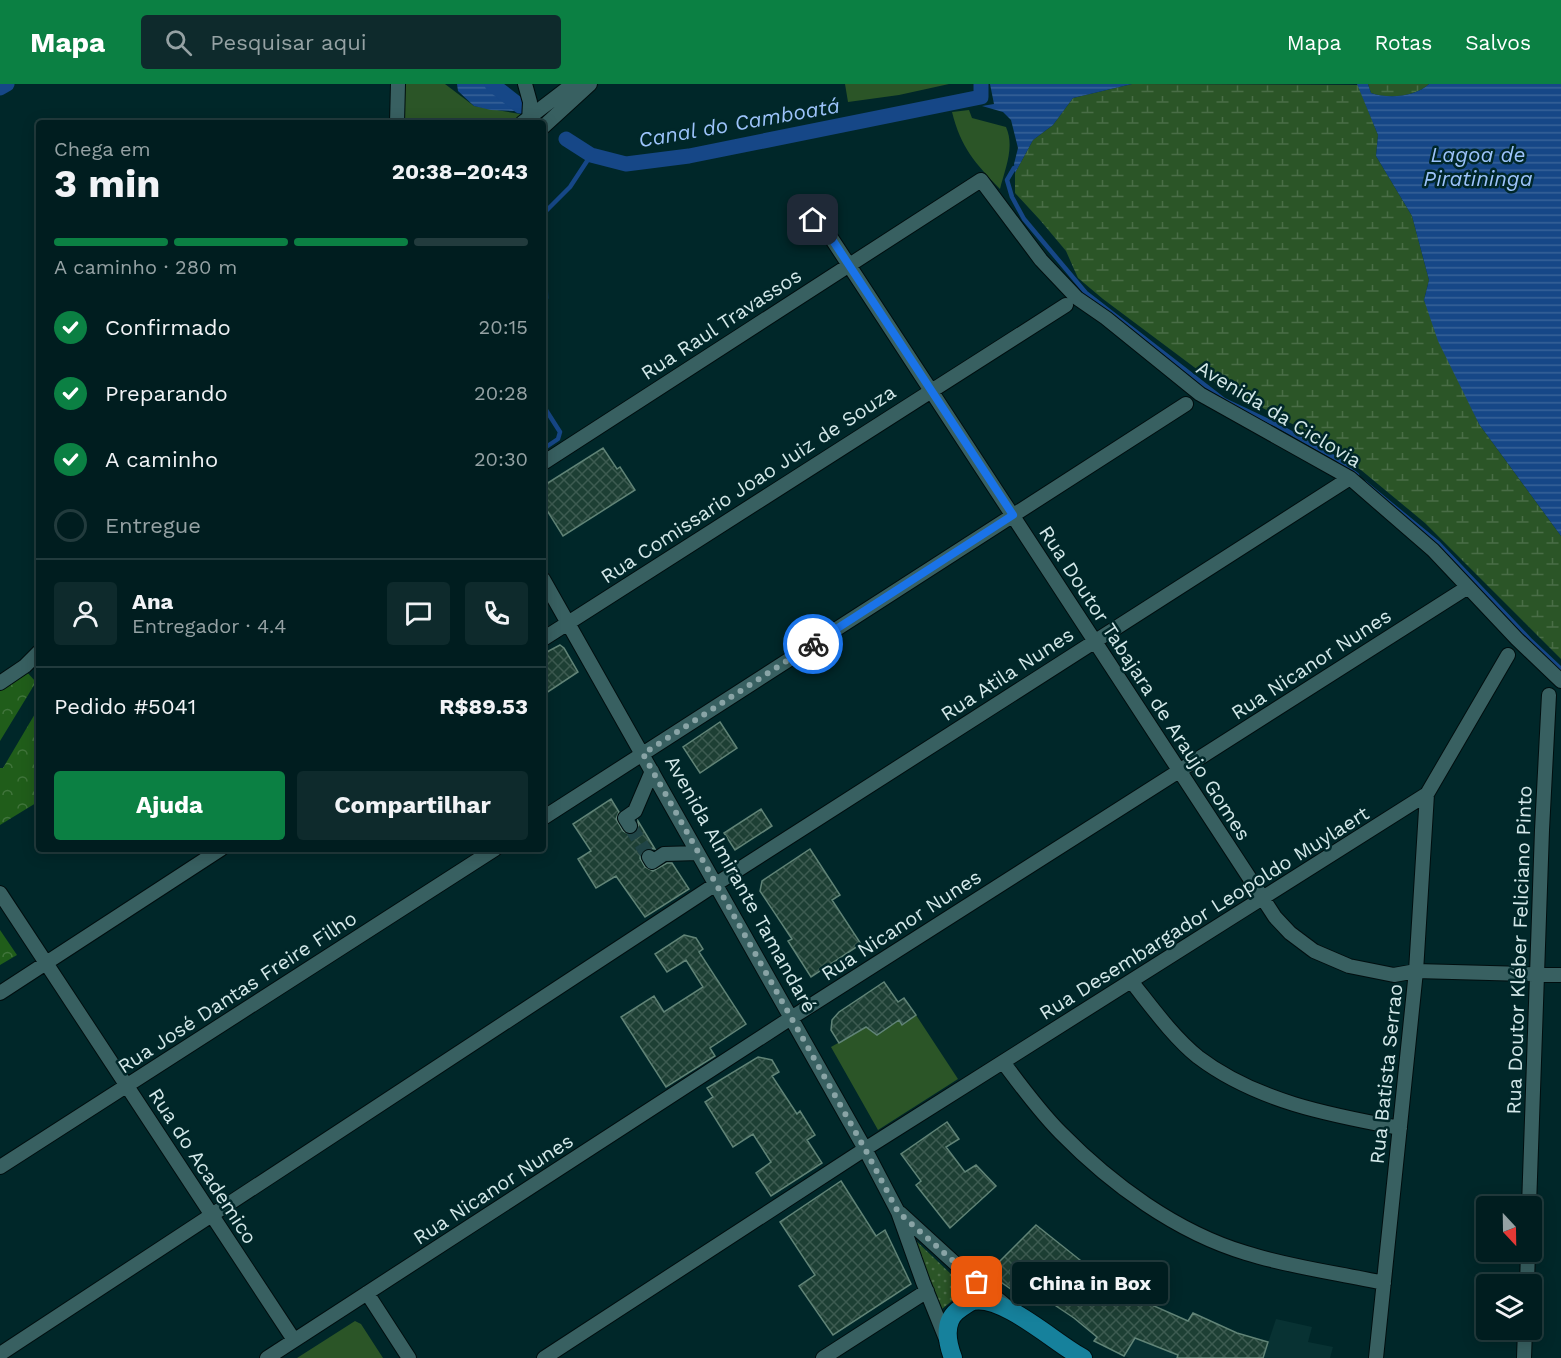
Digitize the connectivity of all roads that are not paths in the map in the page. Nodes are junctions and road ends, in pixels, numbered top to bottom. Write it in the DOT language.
graph roads {
  1 [pos="398,84"];
  2 [pos="525,84"];
  3 [pos="573,84"];
  4 [pos="590,84"];
  5 [pos="397,120"];
  6 [pos="526,120"];
  7 [pos="527,120"];
  8 [pos="546,125"];
  9 [pos="981,180"];
  10 [pos="813,220"];
  11 [pos="849,264"];
  12 [pos="1066,305"];
  13 [pos="931,391"];
  14 [pos="1186,404"];
  15 [pos="546,460"];
  16 [pos="1350,478"];
  17 [pos="1013,515"];
  18 [pos="546,584"];
  19 [pos="1468,587"];
  20 [pos="568,623"];
  21 [pos="546,637"];
  22 [pos="1095,641"];
  23 [pos="36,655"];
  24 [pos="1508,655"];
  25 [pos="1561,681"];
  26 [pos="0,683"];
  27 [pos="1549,695"];
  28 [pos="643,754"];
  29 [pos="652,771"];
  30 [pos="1180,771"];
  31 [pos="1427,794"];
  32 [pos="546,816"];
  33 [pos="630,826"];
  34 [pos="216,852"];
  35 [pos="490,852"];
  36 [pos="698,853"];
  37 [pos="649,857"];
  38 [pos="716,884"];
  39 [pos="0,893"];
  40 [pos="1263,898"];
  41 [pos="46,963"];
  42 [pos="1416,971"];
  43 [pos="1537,974"];
  44 [pos="1561,975"];
  45 [pos="1131,981"];
  46 [pos="0,993"];
  47 [pos="791,1018"];
  48 [pos="1003,1062"];
  49 [pos="127,1086"];
  50 [pos="1400,1128"];
  51 [pos="865,1149"];
  52 [pos="0,1167"];
  53 [pos="1529,1196"];
  54 [pos="898,1212"];
  55 [pos="212,1214"];
  56 [pos="1384,1282"];
  57 [pos="927,1291"];
  58 [pos="367,1293"];
  59 [pos="1014,1311"];
  60 [pos="294,1340"];
  61 [pos="1525,1340"];
  62 [pos="950,1351"];
  63 [pos="0,1354"];
  64 [pos="267,1358"];
  65 [pos="409,1358"];
  66 [pos="544,1358"];
  67 [pos="823,1358"];
  68 [pos="1083,1358"];
  69 [pos="1376,1358"];
  70 [pos="1524,1358"];
  1 -- 5 [label="street"];
  2 -- 6 [label="street"];
  3 -- 7 [label="street"];
  4 -- 8 [label="street"];
  9 -- 11 [label="street, Rua Raul Travassos"];
  9 -- 16 [label="street, Avenida da Ciclovia"];
  10 -- 11 [label="street, Rua Doutor Tabajara de Araujo Gomes"];
  11 -- 13 [label="street, Rua Doutor Tabajara de Araujo Gomes"];
  11 -- 15 [label="street, Rua Raul Travassos"];
  12 -- 13 [label="street, Rua Comissario Joao Juiz de Souza"];
  13 -- 17 [label="street, Rua Doutor Tabajara de Araujo Gomes"];
  13 -- 20 [label="street, Rua Comissario Joao Juiz de Souza"];
  14 -- 17 [label="street"];
  16 -- 19 [label="street, Avenida da Ciclovia"];
  16 -- 22 [label="street, Rua Atila Nunes"];
  17 -- 22 [label="street, Rua Doutor Tabajara de Araujo Gomes"];
  17 -- 28 [label="street"];
  18 -- 20 [label="street, Avenida Almirante Tamandaré"];
  19 -- 25 [label="street, Avenida da Ciclovia"];
  19 -- 30 [label="street, Rua Nicanor Nunes"];
  20 -- 21 [label="street, Rua Comissario Joao Juiz de Souza"];
  20 -- 28 [label="street, Avenida Almirante Tamandaré"];
  22 -- 30 [label="street, Rua Doutor Tabajara de Araujo Gomes"];
  22 -- 38 [label="street, Rua Atila Nunes"];
  23 -- 26 [label="street"];
  24 -- 31 [label="street, Rua Desembargador Leopoldo Muylaert"];
  27 -- 43 [label="street, Rua Doutor Kléber Feliciano Pinto"];
  28 -- 29 [label="street, Avenida Almirante Tamandaré"];
  28 -- 32 [label="street"];
  29 -- 33 [label="street"];
  29 -- 36 [label="street, Avenida Almirante Tamandaré"];
  30 -- 40 [label="street, Rua Doutor Tabajara de Araujo Gomes"];
  30 -- 47 [label="street, Rua Nicanor Nunes"];
  31 -- 40 [label="street, Rua Desembargador Leopoldo Muylaert"];
  31 -- 42 [label="street, Rua Batista Serrao"];
  34 -- 41 [label="street"];
  35 -- 49 [label="street, Rua José Dantas Freire Filho"];
  36 -- 37 [label="street"];
  36 -- 38 [label="street, Avenida Almirante Tamandaré"];
  38 -- 47 [label="street, Avenida Almirante Tamandaré"];
  38 -- 55 [label="street"];
  39 -- 41 [label="street, Rua do Academico"];
  40 -- 42 [label="street, Rua Doutor Tabajara de Araujo Gomes"];
  40 -- 45 [label="street, Rua Desembargador Leopoldo Muylaert"];
  41 -- 46 [label="street"];
  41 -- 49 [label="street, Rua do Academico"];
  42 -- 43 [label="street, Rua Doutor Tabajara de Araujo Gomes"];
  42 -- 50 [label="street, Rua Batista Serrao"];
  43 -- 44 [label="street, Rua Doutor Tabajara de Araujo Gomes"];
  43 -- 53 [label="street, Rua Doutor Kléber Feliciano Pinto"];
  45 -- 48 [label="street, Rua Desembargador Leopoldo Muylaert"];
  45 -- 50 [label="street"];
  47 -- 51 [label="street, Avenida Almirante Tamandaré"];
  47 -- 58 [label="street, Rua Nicanor Nunes"];
  48 -- 51 [label="street, Rua Desembargador Leopoldo Muylaert"];
  48 -- 56 [label="street"];
  49 -- 52 [label="street, Rua José Dantas Freire Filho"];
  49 -- 55 [label="street, Rua do Academico"];
  50 -- 56 [label="street, Rua Batista Serrao"];
  51 -- 54 [label="street, Avenida Almirante Tamandaré"];
  51 -- 66 [label="street, Rua Desembargador Leopoldo Muylaert"];
  54 -- 57 [label="street, Avenida Almirante Tamandaré"];
  54 -- 59 [label="street, Avenida Almirante Tamandaré"];
  55 -- 60 [label="street, Rua do Academico"];
  55 -- 63 [label="street"];
  56 -- 69 [label="street, Rua Batista Serrao"];
  57 -- 62 [label="street, Avenida Almirante Tamandaré"];
  57 -- 67 [label="street"];
  58 -- 60 [label="street, Rua Nicanor Nunes"];
  58 -- 65 [label="street"];
  59 -- 62 [label="main road"];
  59 -- 68 [label="main road"];
  60 -- 64 [label="street, Rua Nicanor Nunes"];
  61 -- 70 [label="street"];
}
